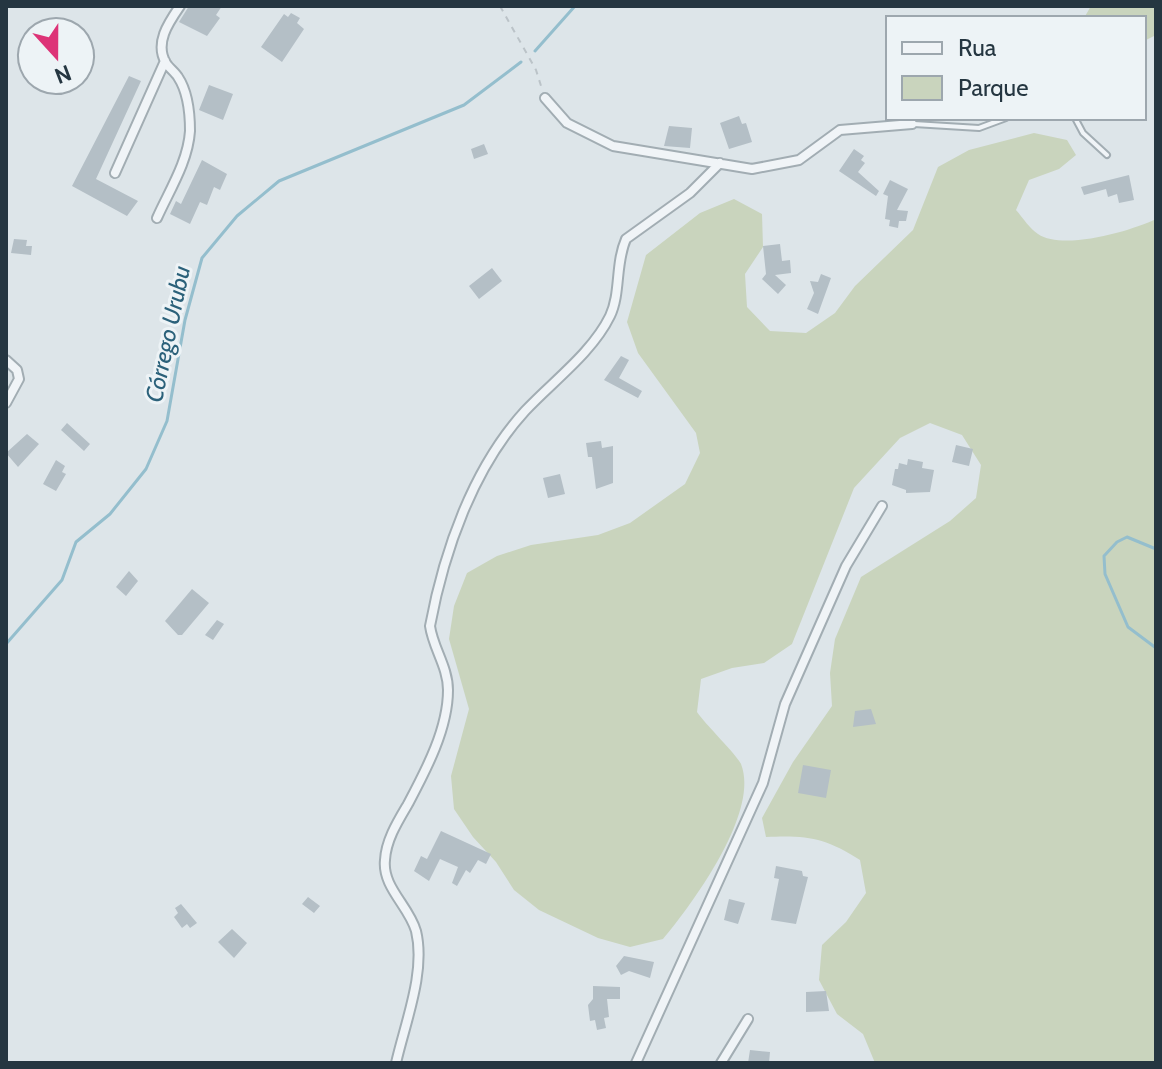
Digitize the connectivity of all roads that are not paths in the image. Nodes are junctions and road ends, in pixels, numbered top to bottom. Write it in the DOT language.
graph roads {
  1 [pos="180,6"];
  2 [pos="165,61"];
  3 [pos="545,98"];
  4 [pos="1001,120"];
  5 [pos="1076,120"];
  6 [pos="912,124"];
  7 [pos="1107,155"];
  8 [pos="720,163"];
  9 [pos="115,173"];
  10 [pos="157,218"];
  11 [pos="6,360"];
  12 [pos="6,403"];
  13 [pos="882,506"];
  14 [pos="748,1019"];
  15 [pos="396,1063"];
  16 [pos="636,1063"];
  17 [pos="721,1063"];
  1 -- 2 [label="street"];
  2 -- 9 [label="street"];
  2 -- 10 [label="street"];
  3 -- 8 [label="street"];
  4 -- 6 [label="lane"];
  5 -- 7 [label="lane"];
  6 -- 8 [label="street"];
  8 -- 15 [label="street"];
  11 -- 12 [label="street"];
  13 -- 16 [label="street"];
  14 -- 17 [label="street"];
}
